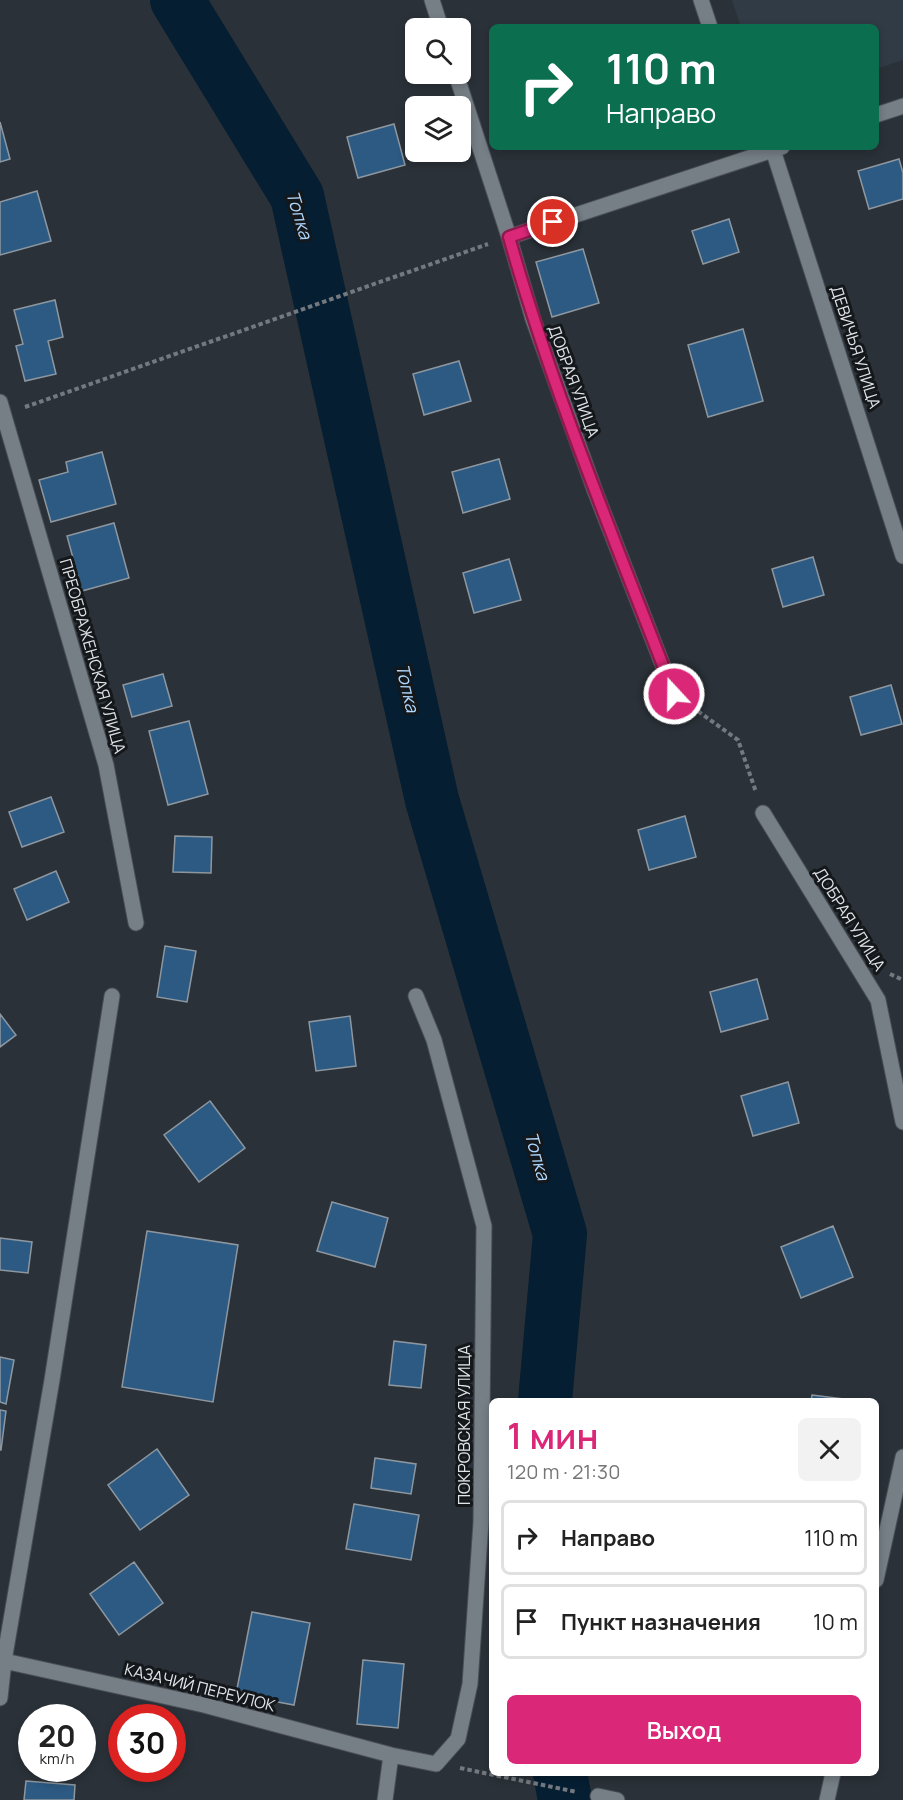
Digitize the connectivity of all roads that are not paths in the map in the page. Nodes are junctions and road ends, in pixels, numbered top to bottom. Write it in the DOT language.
graph roads {
  1 [pos="432,0"];
  2 [pos="701,0"];
  3 [pos="438,18"];
  4 [pos="709,24"];
  5 [pos="459,84"];
  6 [pos="903,106"];
  7 [pos="879,114"];
  8 [pos="779,150"];
  9 [pos="753,152"];
  10 [pos="509,237"];
  11 [pos="1,411"];
  12 [pos="903,556"];
  13 [pos="674,694"];
  14 [pos="763,813"];
  15 [pos="136,923"];
  16 [pos="112,996"];
  17 [pos="416,996"];
  18 [pos="903,1122"];
  19 [pos="903,1457"];
  20 [pos="879,1566"];
  21 [pos="2,1660"];
  22 [pos="0,1698"];
  23 [pos="391,1755"];
  24 [pos="832,1776"];
  25 [pos="598,1796"];
  26 [pos="385,1800"];
  27 [pos="617,1800"];
  28 [pos="827,1800"];
  1 -- 3 [label="street"];
  2 -- 4 [label="street"];
  5 -- 10 [label="street, ДОБРАЯ УЛИЦА"];
  6 -- 7 [label="street"];
  8 -- 12 [label="street, ДЕВИЧЬЯ УЛИЦА"];
  9 -- 10 [label="street"];
  10 -- 13 [label="street, ДОБРАЯ УЛИЦА"];
  11 -- 15 [label="street, ПРЕОБРАЖЕНСКАЯ УЛИЦА"];
  14 -- 18 [label="street, ДОБРАЯ УЛИЦА"];
  16 -- 21 [label="street"];
  17 -- 23 [label="street, ПОКРОВСКАЯ УЛИЦА"];
  19 -- 20 [label="street"];
  21 -- 22 [label="street"];
  21 -- 23 [label="street, КАЗАЧИЙ ПЕРЕУЛОК"];
  23 -- 26 [label="street"];
  24 -- 28 [label="street"];
  25 -- 27 [label="street"];
}
